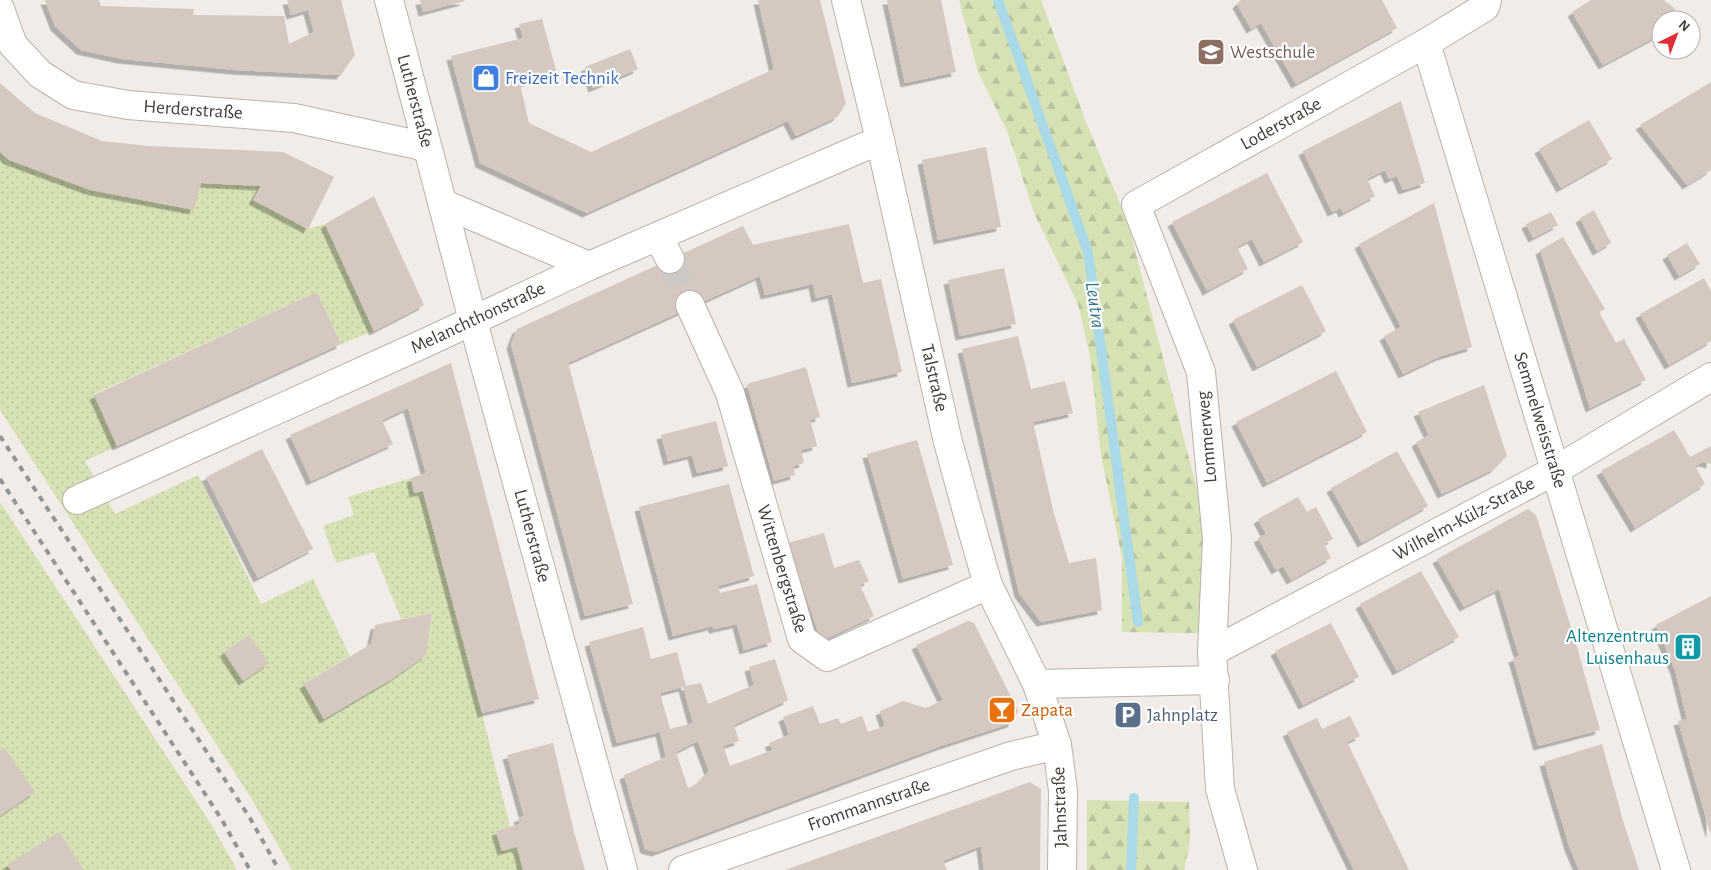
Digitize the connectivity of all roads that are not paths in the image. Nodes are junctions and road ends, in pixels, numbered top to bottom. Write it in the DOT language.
graph roads {
  1 [pos="389,0"];
  2 [pos="846,0"];
  3 [pos="1486,0"];
  4 [pos="0,9"];
  5 [pos="1426,43"];
  6 [pos="880,140"];
  7 [pos="427,148"];
  8 [pos="442,202"];
  9 [pos="1136,205"];
  10 [pos="590,266"];
  11 [pos="690,305"];
  12 [pos="474,321"];
  13 [pos="1711,377"];
  14 [pos="1556,470"];
  15 [pos="77,500"];
  16 [pos="988,585"];
  17 [pos="1212,652"];
  18 [pos="1215,680"];
  19 [pos="1038,684"];
  20 [pos="1057,745"];
  21 [pos="623,870"];
  22 [pos="683,870"];
  23 [pos="1062,870"];
  24 [pos="1243,870"];
  25 [pos="1676,870"];
  1 -- 7 [label="street, Lutherstraße"];
  2 -- 6 [label="street, Talstraße"];
  3 -- 5 [label="street"];
  4 -- 7 [label="street, Herderstraße"];
  5 -- 9 [label="street, Loderstraße"];
  5 -- 14 [label="street, Semmelweisstraße"];
  6 -- 10 [label="street, Melanchthonstraße"];
  6 -- 16 [label="street, Talstraße"];
  7 -- 8 [label="street, Lutherstraße"];
  8 -- 10 [label="street"];
  8 -- 12 [label="street, Lutherstraße"];
  9 -- 17 [label="street, Lommerweg"];
  10 -- 12 [label="street, Melanchthonstraße"];
  11 -- 16 [label="street, Wittenbergstraße"];
  12 -- 15 [label="street, Melanchthonstraße"];
  12 -- 21 [label="street, Lutherstraße"];
  13 -- 14 [label="street, Wilhelm-Külz-Straße"];
  14 -- 17 [label="street, Wilhelm-Külz-Straße"];
  14 -- 25 [label="street, Semmelweisstraße"];
  16 -- 19 [label="street, Talstraße"];
  17 -- 18 [label="street, Lommerweg"];
  18 -- 19 [label="street"];
  18 -- 24 [label="street, Lommerweg"];
  19 -- 20 [label="street, Talstraße"];
  20 -- 22 [label="street, Frommannstraße"];
  20 -- 23 [label="street, Jahnstraße"];
}
